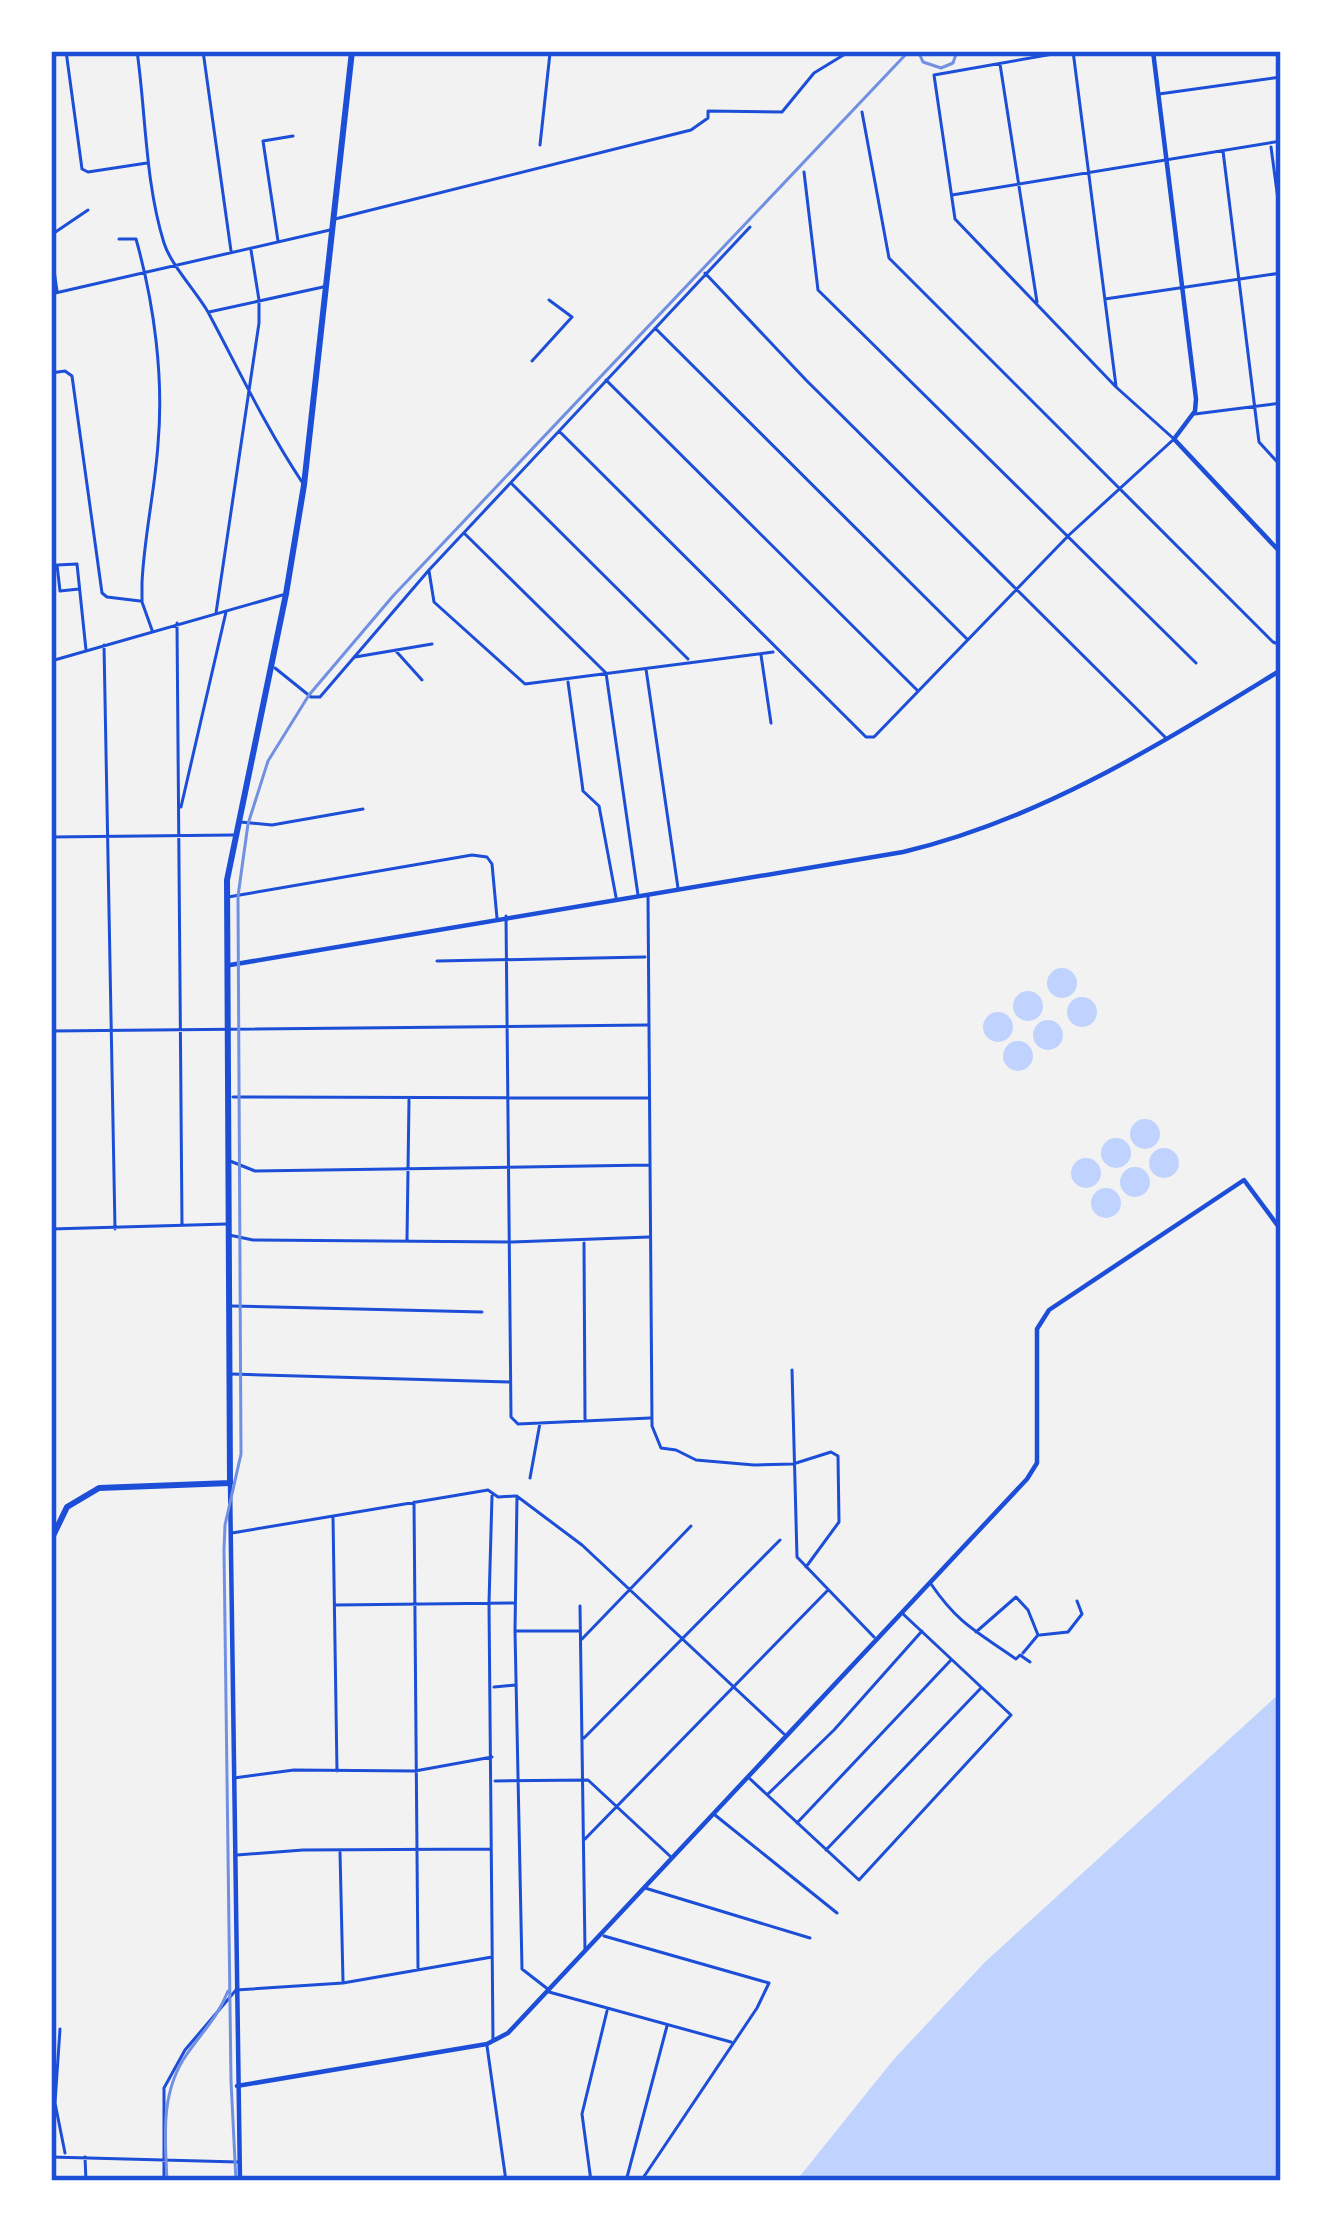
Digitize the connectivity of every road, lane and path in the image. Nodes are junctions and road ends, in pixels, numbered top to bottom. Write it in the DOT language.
graph roads {
  1 [pos="67,51"];
  2 [pos="137,51"];
  3 [pos="202,51"];
  4 [pos="352,51"];
  5 [pos="850,51"];
  6 [pos="1072,51"];
  7 [pos="1153,51"];
  8 [pos="550,53"];
  9 [pos="1000,64"];
  10 [pos="1281,77"];
  11 [pos="1159,94"];
  12 [pos="862,112"];
  13 [pos="292,136"];
  14 [pos="1281,141"];
  15 [pos="1271,143"];
  16 [pos="540,145"];
  17 [pos="1222,150"];
  18 [pos="1168,157"];
  19 [pos="149,163"];
  20 [pos="1088,171"];
  21 [pos="803,172"];
  22 [pos="1019,183"];
  23 [pos="950,195"];
  24 [pos="88,210"];
  25 [pos="333,219"];
  26 [pos="1281,222"];
  27 [pos="750,227"];
  28 [pos="332,230"];
  29 [pos="51,235"];
  30 [pos="119,239"];
  31 [pos="278,242"];
  32 [pos="51,250"];
  33 [pos="250,250"];
  34 [pos="232,254"];
  35 [pos="180,266"];
  36 [pos="705,273"];
  37 [pos="1281,273"];
  38 [pos="146,274"];
  39 [pos="1239,279"];
  40 [pos="327,286"];
  41 [pos="1184,287"];
  42 [pos="54,293"];
  43 [pos="1105,299"];
  44 [pos="549,300"];
  45 [pos="259,301"];
  46 [pos="1037,304"];
  47 [pos="208,312"];
  48 [pos="655,328"];
  49 [pos="532,361"];
  50 [pos="51,373"];
  51 [pos="606,380"];
  52 [pos="1116,387"];
  53 [pos="247,391"];
  54 [pos="1281,403"];
  55 [pos="1254,407"];
  56 [pos="1193,414"];
  57 [pos="559,431"];
  58 [pos="1174,440"];
  59 [pos="1281,466"];
  60 [pos="510,483"];
  61 [pos="304,485"];
  62 [pos="1119,486"];
  63 [pos="464,532"];
  64 [pos="1069,536"];
  65 [pos="1281,553"];
  66 [pos="429,570"];
  67 [pos="1016,588"];
  68 [pos="80,589"];
  69 [pos="286,594"];
  70 [pos="142,602"];
  71 [pos="226,610"];
  72 [pos="216,613"];
  73 [pos="177,623"];
  74 [pos="152,630"];
  75 [pos="968,640"];
  76 [pos="432,644"];
  77 [pos="104,645"];
  78 [pos="1281,645"];
  79 [pos="86,650"];
  80 [pos="395,650"];
  81 [pos="776,652"];
  82 [pos="761,653"];
  83 [pos="353,657"];
  84 [pos="51,661"];
  85 [pos="690,662"];
  86 [pos="1196,664"];
  87 [pos="271,666"];
  88 [pos="646,668"];
  89 [pos="1281,670"];
  90 [pos="606,673"];
  91 [pos="568,678"];
  92 [pos="422,680"];
  93 [pos="919,692"];
  94 [pos="771,723"];
  95 [pos="1167,739"];
  96 [pos="363,809"];
  97 [pos="179,815"];
  98 [pos="238,821"];
  99 [pos="179,835"];
  100 [pos="235,835"];
  101 [pos="109,836"];
  102 [pos="51,837"];
  103 [pos="677,888"];
  104 [pos="648,893"];
  105 [pos="638,895"];
  106 [pos="226,898"];
  107 [pos="616,898"];
  108 [pos="506,916"];
  109 [pos="497,918"];
  110 [pos="649,957"];
  111 [pos="507,960"];
  112 [pos="437,961"];
  113 [pos="226,966"];
  114 [pos="649,1025"];
  115 [pos="508,1027"];
  116 [pos="181,1029"];
  117 [pos="51,1030"];
  118 [pos="114,1030"];
  119 [pos="226,1030"];
  120 [pos="227,1097"];
  121 [pos="510,1097"];
  122 [pos="409,1098"];
  123 [pos="651,1098"];
  124 [pos="228,1161"];
  125 [pos="651,1165"];
  126 [pos="406,1166"];
  127 [pos="511,1168"];
  128 [pos="229,1224"];
  129 [pos="182,1225"];
  130 [pos="115,1228"];
  131 [pos="51,1229"];
  132 [pos="1281,1230"];
  133 [pos="230,1235"];
  134 [pos="651,1237"];
  135 [pos="584,1240"];
  136 [pos="407,1241"];
  137 [pos="512,1242"];
  138 [pos="230,1305"];
  139 [pos="482,1312"];
  140 [pos="792,1370"];
  141 [pos="230,1374"];
  142 [pos="511,1382"];
  143 [pos="652,1418"];
  144 [pos="586,1421"];
  145 [pos="540,1423"];
  146 [pos="793,1464"];
  147 [pos="530,1478"];
  148 [pos="230,1483"];
  149 [pos="492,1496"];
  150 [pos="517,1496"];
  151 [pos="414,1502"];
  152 [pos="333,1517"];
  153 [pos="691,1526"];
  154 [pos="229,1533"];
  155 [pos="51,1540"];
  156 [pos="780,1540"];
  157 [pos="806,1567"];
  158 [pos="930,1582"];
  159 [pos="828,1590"];
  160 [pos="632,1591"];
  161 [pos="1077,1601"];
  162 [pos="415,1603"];
  163 [pos="489,1603"];
  164 [pos="515,1603"];
  165 [pos="334,1605"];
  166 [pos="580,1606"];
  167 [pos="902,1613"];
  168 [pos="580,1630"];
  169 [pos="515,1631"];
  170 [pos="922,1631"];
  171 [pos="975,1634"];
  172 [pos="1038,1635"];
  173 [pos="877,1639"];
  174 [pos="684,1640"];
  175 [pos="580,1641"];
  176 [pos="1020,1655"];
  177 [pos="952,1658"];
  178 [pos="1030,1662"];
  179 [pos="516,1685"];
  180 [pos="733,1686"];
  181 [pos="492,1687"];
  182 [pos="982,1687"];
  183 [pos="786,1735"];
  184 [pos="582,1739"];
  185 [pos="493,1757"];
  186 [pos="415,1771"];
  187 [pos="337,1773"];
  188 [pos="748,1777"];
  189 [pos="234,1778"];
  190 [pos="494,1780"];
  191 [pos="583,1780"];
  192 [pos="520,1781"];
  193 [pos="767,1796"];
  194 [pos="617,1808"];
  195 [pos="714,1814"];
  196 [pos="796,1823"];
  197 [pos="584,1840"];
  198 [pos="415,1850"];
  199 [pos="493,1850"];
  200 [pos="826,1850"];
  201 [pos="340,1851"];
  202 [pos="235,1856"];
  203 [pos="672,1858"];
  204 [pos="644,1888"];
  205 [pos="837,1913"];
  206 [pos="602,1936"];
  207 [pos="810,1938"];
  208 [pos="585,1952"];
  209 [pos="494,1957"];
  210 [pos="418,1969"];
  211 [pos="343,1983"];
  212 [pos="236,1990"];
  213 [pos="548,1991"];
  214 [pos="608,2009"];
  215 [pos="668,2025"];
  216 [pos="60,2029"];
  217 [pos="733,2042"];
  218 [pos="490,2044"];
  219 [pos="237,2086"];
  220 [pos="65,2155"];
  221 [pos="85,2155"];
  222 [pos="51,2156"];
  223 [pos="162,2157"];
  224 [pos="239,2162"];
  225 [pos="506,2179"];
  226 [pos="86,2181"];
  227 [pos="164,2181"];
  228 [pos="240,2181"];
  229 [pos="468,2181"];
  230 [pos="590,2181"];
  231 [pos="626,2181"];
  232 [pos="641,2181"];
  1 -- 19 [label="street"];
  2 -- 19 [label="street"];
  3 -- 34 [label="street"];
  4 -- 25 [label="main road"];
  5 -- 25 [label="street"];
  6 -- 9 [label="street"];
  6 -- 20 [label="street"];
  7 -- 11 [label="street"];
  8 -- 16 [label="street"];
  9 -- 22 [label="street"];
  9 -- 23 [label="street"];
  10 -- 11 [label="street"];
  11 -- 18 [label="street"];
  12 -- 62 [label="street"];
  13 -- 31 [label="street"];
  14 -- 15 [label="street"];
  15 -- 17 [label="street"];
  15 -- 26 [label="street"];
  17 -- 18 [label="street"];
  17 -- 39 [label="street"];
  18 -- 20 [label="street"];
  18 -- 41 [label="street"];
  19 -- 35 [label="street"];
  20 -- 22 [label="street"];
  20 -- 43 [label="street"];
  21 -- 64 [label="street"];
  22 -- 23 [label="street"];
  22 -- 46 [label="street"];
  23 -- 46 [label="street"];
  24 -- 29 [label="street"];
  25 -- 28 [label="main road"];
  27 -- 36 [label="street"];
  28 -- 31 [label="street"];
  28 -- 40 [label="main road"];
  30 -- 38 [label="street"];
  31 -- 33 [label="street"];
  32 -- 42 [label="street"];
  33 -- 34 [label="street"];
  33 -- 45 [label="street"];
  34 -- 35 [label="street"];
  35 -- 38 [label="street"];
  35 -- 47 [label="street"];
  36 -- 48 [label="street"];
  36 -- 67 [label="street"];
  37 -- 39 [label="street"];
  38 -- 42 [label="street"];
  38 -- 70 [label="street"];
  39 -- 41 [label="street"];
  39 -- 55 [label="street"];
  40 -- 45 [label="street"];
  40 -- 61 [label="main road"];
  41 -- 43 [label="street"];
  41 -- 56 [label="street"];
  43 -- 52 [label="street"];
  44 -- 49 [label="street"];
  45 -- 47 [label="street"];
  45 -- 53 [label="street"];
  46 -- 52 [label="street"];
  47 -- 53 [label="street"];
  48 -- 51 [label="street"];
  48 -- 75 [label="street"];
  50 -- 70 [label="street"];
  51 -- 57 [label="street"];
  51 -- 93 [label="street"];
  52 -- 58 [label="street"];
  53 -- 61 [label="street"];
  53 -- 72 [label="street"];
  54 -- 55 [label="street"];
  55 -- 56 [label="street"];
  55 -- 59 [label="street"];
  56 -- 58 [label="street"];
  57 -- 60 [label="street"];
  57 -- 81 [label="street"];
  58 -- 62 [label="street"];
  58 -- 65 [label="street"];
  60 -- 63 [label="street"];
  60 -- 85 [label="street"];
  61 -- 69 [label="main road"];
  62 -- 64 [label="street"];
  62 -- 78 [label="street"];
  63 -- 66 [label="street"];
  63 -- 90 [label="street"];
  64 -- 67 [label="street"];
  64 -- 86 [label="street"];
  66 -- 83 [label="street"];
  66 -- 91 [label="street"];
  67 -- 75 [label="street"];
  67 -- 95 [label="street"];
  68 -- 68 [label="street"];
  68 -- 79 [label="street"];
  69 -- 71 [label="street"];
  69 -- 87 [label="main road"];
  70 -- 74 [label="street"];
  71 -- 72 [label="street"];
  71 -- 97 [label="street"];
  72 -- 73 [label="street"];
  73 -- 74 [label="street"];
  73 -- 97 [label="street"];
  74 -- 77 [label="street"];
  75 -- 93 [label="street"];
  76 -- 80 [label="street"];
  77 -- 79 [label="street"];
  77 -- 101 [label="street"];
  79 -- 84 [label="street"];
  80 -- 83 [label="street"];
  80 -- 92 [label="street"];
  81 -- 82 [label="street"];
  81 -- 93 [label="street"];
  82 -- 85 [label="street"];
  82 -- 94 [label="street"];
  83 -- 87 [label="street"];
  85 -- 88 [label="street"];
  87 -- 98 [label="main road"];
  88 -- 90 [label="street"];
  88 -- 103 [label="street"];
  89 -- 95 [label="street"];
  90 -- 91 [label="street"];
  90 -- 105 [label="street"];
  91 -- 107 [label="street"];
  95 -- 103 [label="street"];
  96 -- 98 [label="street"];
  97 -- 99 [label="street"];
  98 -- 100 [label="main road"];
  99 -- 100 [label="street"];
  99 -- 101 [label="street"];
  99 -- 116 [label="street"];
  100 -- 106 [label="main road"];
  101 -- 102 [label="street"];
  101 -- 118 [label="street"];
  103 -- 104 [label="street"];
  104 -- 105 [label="street"];
  104 -- 110 [label="street"];
  105 -- 107 [label="street"];
  106 -- 109 [label="street"];
  106 -- 113 [label="main road"];
  107 -- 108 [label="street"];
  108 -- 109 [label="street"];
  108 -- 111 [label="street"];
  109 -- 113 [label="street"];
  110 -- 111 [label="street"];
  110 -- 114 [label="street"];
  111 -- 112 [label="street"];
  111 -- 115 [label="street"];
  113 -- 119 [label="main road"];
  114 -- 115 [label="street"];
  114 -- 123 [label="street"];
  115 -- 119 [label="street"];
  115 -- 121 [label="street"];
  116 -- 118 [label="street"];
  116 -- 119 [label="street"];
  116 -- 129 [label="street"];
  117 -- 118 [label="street"];
  118 -- 130 [label="street"];
  119 -- 120 [label="main road"];
  120 -- 122 [label="street"];
  120 -- 124 [label="main road"];
  121 -- 122 [label="street"];
  121 -- 123 [label="street"];
  121 -- 127 [label="street"];
  122 -- 126 [label="street"];
  123 -- 125 [label="street"];
  124 -- 126 [label="street"];
  124 -- 128 [label="main road"];
  125 -- 127 [label="street"];
  125 -- 134 [label="street"];
  126 -- 127 [label="street"];
  126 -- 136 [label="street"];
  127 -- 137 [label="street"];
  128 -- 129 [label="street"];
  128 -- 133 [label="main road"];
  129 -- 130 [label="street"];
  130 -- 131 [label="street"];
  132 -- 158 [label="street"];
  133 -- 136 [label="street"];
  133 -- 138 [label="main road"];
  134 -- 135 [label="street"];
  134 -- 143 [label="street"];
  135 -- 137 [label="street"];
  135 -- 144 [label="street"];
  136 -- 137 [label="street"];
  137 -- 142 [label="street"];
  138 -- 139 [label="street"];
  138 -- 141 [label="main road"];
  140 -- 146 [label="street"];
  141 -- 142 [label="street"];
  141 -- 148 [label="main road"];
  142 -- 145 [label="street"];
  143 -- 144 [label="street"];
  143 -- 146 [label="street"];
  144 -- 145 [label="street"];
  145 -- 147 [label="street"];
  146 -- 157 [label="street"];
  146 -- 157 [label="street"];
  148 -- 154 [label="street"];
  148 -- 155 [label="main road"];
  149 -- 150 [label="street"];
  149 -- 151 [label="street"];
  149 -- 163 [label="street"];
  150 -- 160 [label="street"];
  150 -- 164 [label="street"];
  151 -- 152 [label="street"];
  151 -- 162 [label="street"];
  152 -- 154 [label="street"];
  152 -- 165 [label="street"];
  153 -- 160 [label="street"];
  154 -- 189 [label="street"];
  156 -- 174 [label="street"];
  157 -- 159 [label="street"];
  158 -- 167 [label="street"];
  158 -- 171 [label="street"];
  159 -- 173 [label="street"];
  159 -- 180 [label="street"];
  160 -- 174 [label="street"];
  160 -- 175 [label="street"];
  161 -- 172 [label="street"];
  162 -- 163 [label="street"];
  162 -- 165 [label="street"];
  162 -- 186 [label="street"];
  163 -- 164 [label="street"];
  163 -- 181 [label="street"];
  164 -- 169 [label="street"];
  165 -- 187 [label="street"];
  166 -- 168 [label="street"];
  167 -- 170 [label="street"];
  167 -- 173 [label="street"];
  168 -- 169 [label="street"];
  168 -- 175 [label="street"];
  169 -- 179 [label="street"];
  170 -- 177 [label="street"];
  170 -- 193 [label="street"];
  171 -- 172 [label="street"];
  171 -- 176 [label="street"];
  172 -- 176 [label="street"];
  173 -- 183 [label="street"];
  174 -- 180 [label="street"];
  174 -- 184 [label="street"];
  175 -- 184 [label="street"];
  176 -- 178 [label="street"];
  177 -- 182 [label="street"];
  177 -- 196 [label="street"];
  179 -- 181 [label="street"];
  179 -- 192 [label="street"];
  180 -- 183 [label="street"];
  180 -- 194 [label="street"];
  181 -- 185 [label="street"];
  182 -- 200 [label="street"];
  182 -- 200 [label="street"];
  183 -- 188 [label="street"];
  184 -- 191 [label="street"];
  185 -- 186 [label="street"];
  185 -- 190 [label="street"];
  186 -- 187 [label="street"];
  186 -- 198 [label="street"];
  187 -- 189 [label="street"];
  188 -- 193 [label="street"];
  188 -- 195 [label="street"];
  189 -- 202 [label="street"];
  190 -- 192 [label="street"];
  190 -- 199 [label="street"];
  191 -- 192 [label="street"];
  191 -- 194 [label="street"];
  191 -- 197 [label="street"];
  192 -- 213 [label="street"];
  193 -- 196 [label="street"];
  194 -- 197 [label="street"];
  194 -- 203 [label="street"];
  195 -- 203 [label="street"];
  195 -- 205 [label="street"];
  196 -- 200 [label="street"];
  197 -- 208 [label="street"];
  198 -- 199 [label="street"];
  198 -- 201 [label="street"];
  198 -- 210 [label="street"];
  199 -- 209 [label="street"];
  201 -- 202 [label="street"];
  201 -- 211 [label="street"];
  202 -- 212 [label="street"];
  203 -- 204 [label="street"];
  204 -- 206 [label="street"];
  204 -- 207 [label="street"];
  206 -- 208 [label="street"];
  206 -- 217 [label="street"];
  208 -- 213 [label="street"];
  209 -- 210 [label="street"];
  209 -- 218 [label="street"];
  210 -- 211 [label="street"];
  211 -- 212 [label="street"];
  212 -- 219 [label="street"];
  212 -- 223 [label="street"];
  213 -- 214 [label="street"];
  213 -- 218 [label="street"];
  214 -- 215 [label="street"];
  214 -- 230 [label="street"];
  215 -- 217 [label="street"];
  215 -- 231 [label="street"];
  216 -- 220 [label="street"];
  217 -- 232 [label="street"];
  218 -- 219 [label="street"];
  218 -- 225 [label="street"];
  219 -- 224 [label="street"];
  220 -- 221 [label="street"];
  220 -- 222 [label="street"];
  221 -- 223 [label="street"];
  221 -- 226 [label="street"];
  223 -- 224 [label="street"];
  223 -- 227 [label="street"];
  224 -- 228 [label="street"];
  225 -- 229 [label="street"];
}
